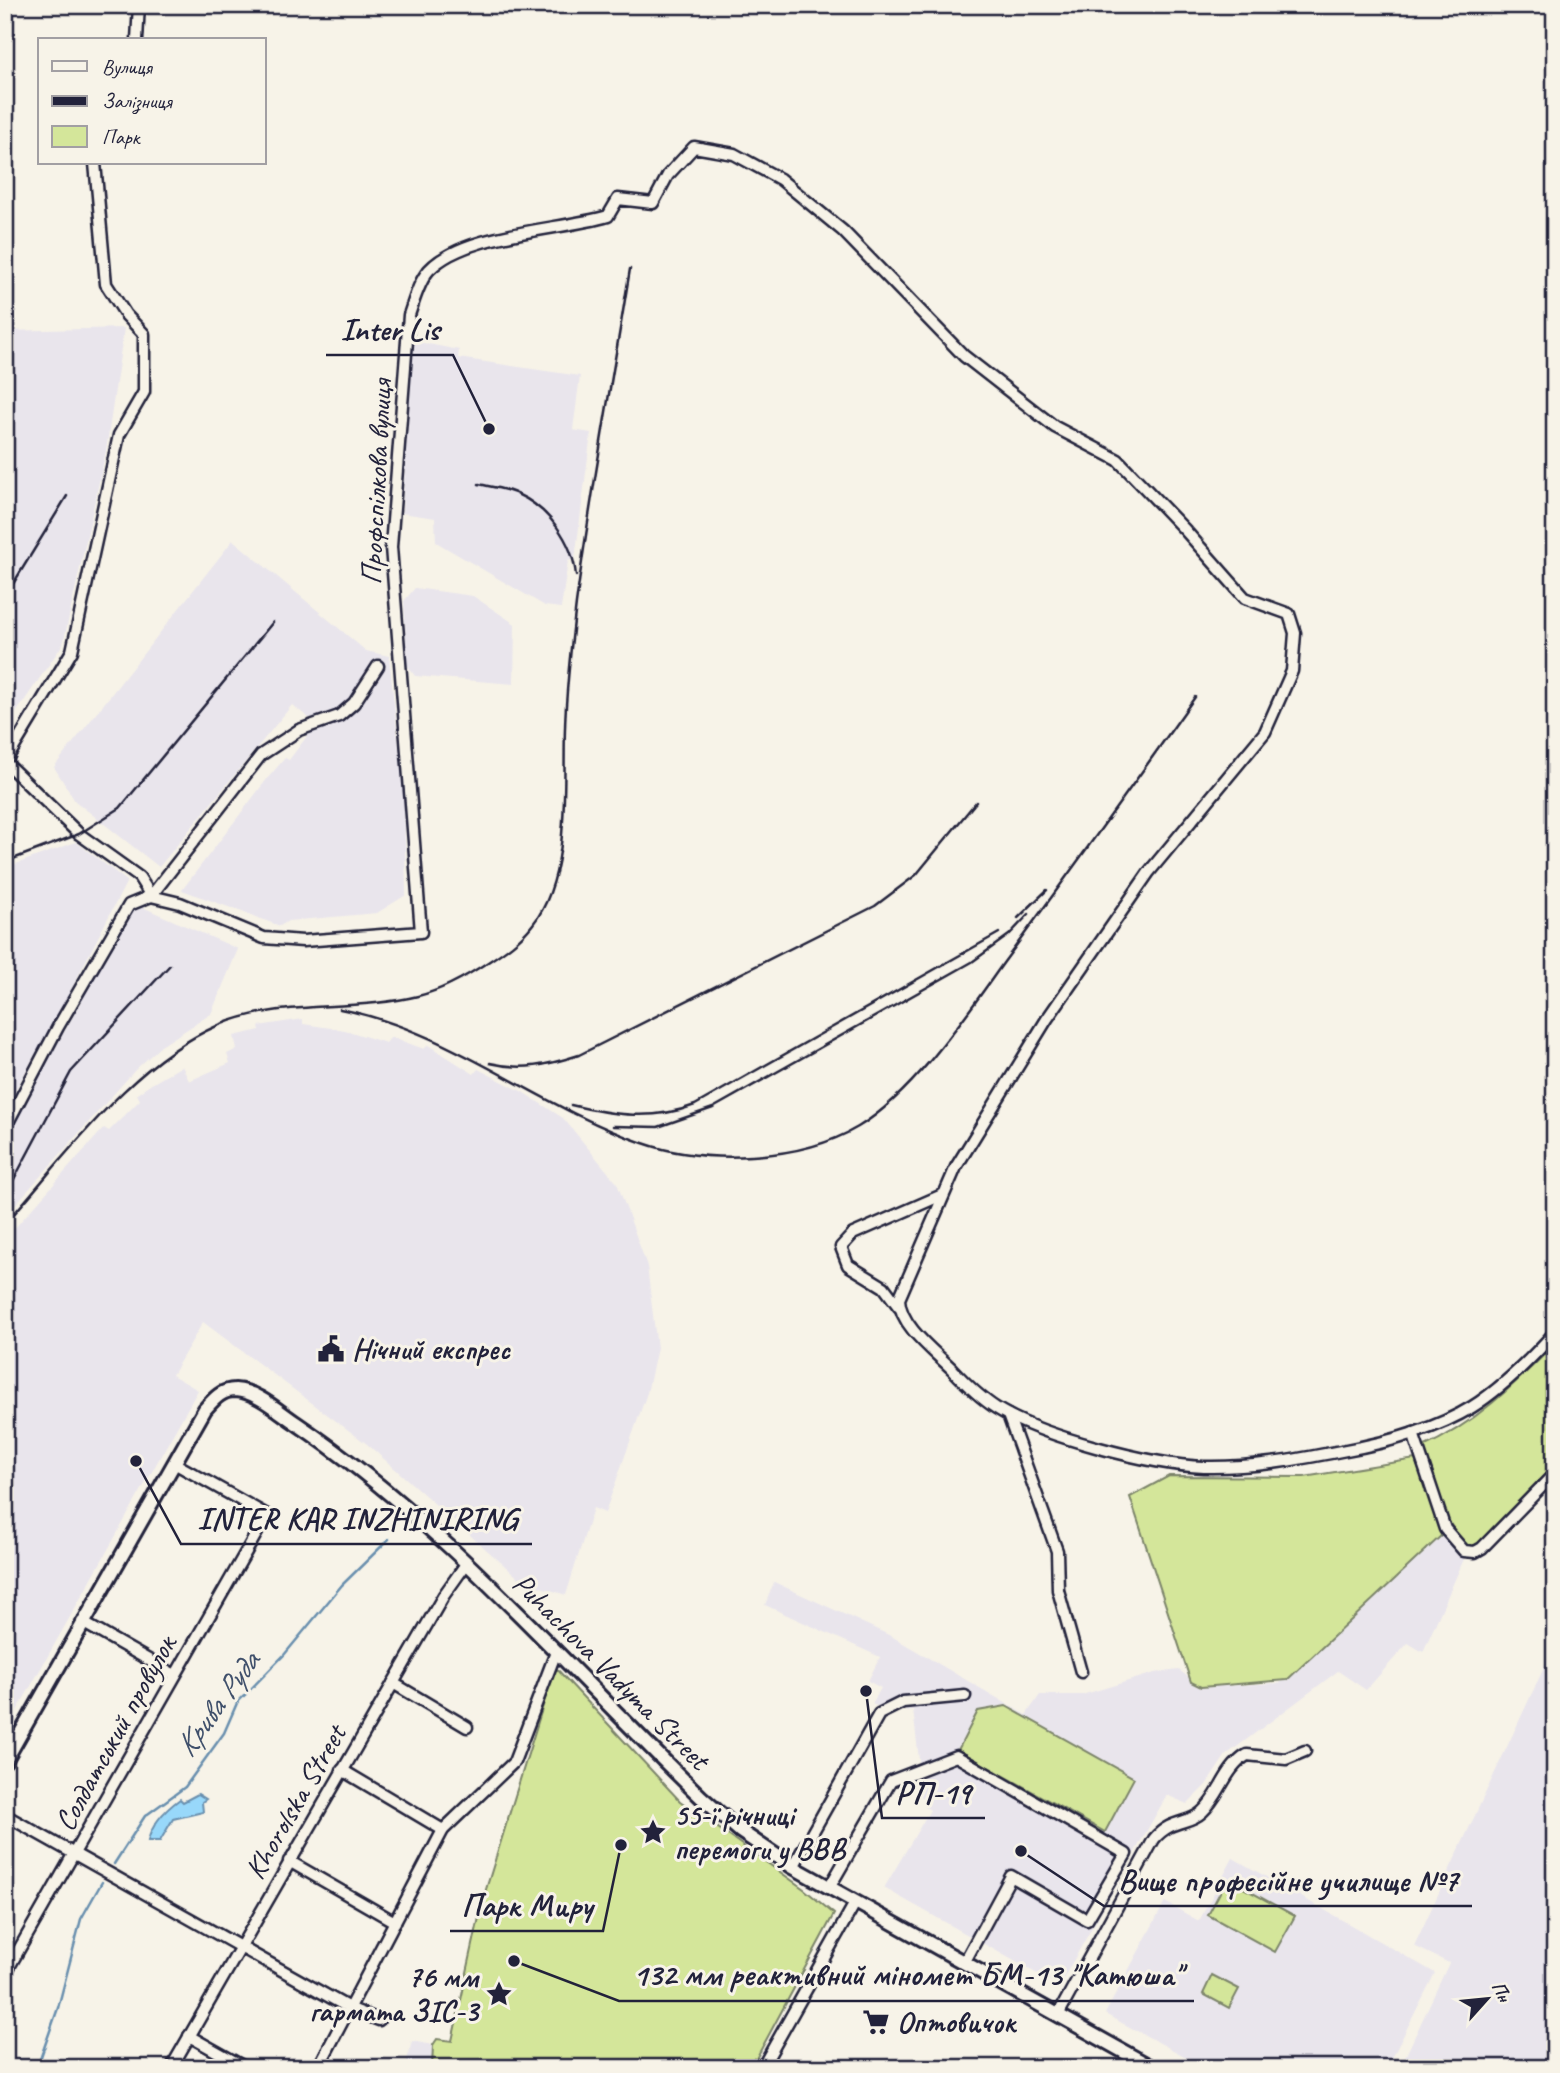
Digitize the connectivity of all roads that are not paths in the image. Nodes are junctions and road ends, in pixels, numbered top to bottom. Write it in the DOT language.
graph roads {
  1 [pos="139,5"];
  2 [pos="137,38"];
  3 [pos="94,164"];
  4 [pos="377,666"];
  5 [pos="5,762"];
  6 [pos="150,896"];
  7 [pos="5,1128"];
  8 [pos="942,1195"];
  9 [pos="899,1307"];
  10 [pos="1555,1332"];
  11 [pos="1008,1415"];
  12 [pos="1413,1433"];
  13 [pos="174,1463"];
  14 [pos="1555,1473"];
  15 [pos="466,1564"];
  16 [pos="82,1622"];
  17 [pos="556,1652"];
  18 [pos="1081,1672"];
  19 [pos="175,1675"];
  20 [pos="393,1683"];
  21 [pos="965,1696"];
  22 [pos="467,1727"];
  23 [pos="1305,1751"];
  24 [pos="5,1761"];
  25 [pos="342,1770"];
  26 [pos="5,1815"];
  27 [pos="443,1830"];
  28 [pos="74,1855"];
  29 [pos="289,1861"];
  30 [pos="793,1867"];
  31 [pos="829,1888"];
  32 [pos="855,1903"];
  33 [pos="395,1922"];
  34 [pos="240,1946"];
  35 [pos="964,1963"];
  36 [pos="5,1975"];
  37 [pos="351,2009"];
  38 [pos="1058,2015"];
  39 [pos="379,2020"];
  40 [pos="189,2036"];
  41 [pos="171,2068"];
  42 [pos="246,2068"];
  43 [pos="318,2068"];
  44 [pos="762,2068"];
  45 [pos="1153,2068"];
  1 -- 2 [label="street"];
  3 -- 5 [label="street"];
  4 -- 6 [label="street"];
  5 -- 6 [label="street"];
  6 -- 7 [label="street"];
  6 -- 8 [label="street, Профспілкова вулиця"];
  8 -- 9 [label="street"];
  8 -- 9 [label="street"];
  9 -- 11 [label="street"];
  10 -- 12 [label="street"];
  11 -- 12 [label="street"];
  11 -- 18 [label="street"];
  12 -- 14 [label="street"];
  13 -- 15 [label="street, Puhachova Vadyma Street"];
  13 -- 16 [label="street"];
  13 -- 19 [label="street, Солдатський провулок"];
  15 -- 17 [label="street, Puhachova Vadyma Street"];
  15 -- 20 [label="street, Khorolska Street"];
  16 -- 19 [label="street"];
  16 -- 24 [label="street"];
  17 -- 27 [label="street"];
  17 -- 30 [label="street, Puhachova Vadyma Street"];
  19 -- 28 [label="street, Солдатський провулок"];
  20 -- 22 [label="street"];
  20 -- 25 [label="street, Khorolska Street"];
  21 -- 30 [label="street"];
  23 -- 38 [label="street"];
  25 -- 27 [label="street"];
  25 -- 29 [label="street, Khorolska Street"];
  26 -- 28 [label="street"];
  27 -- 33 [label="street"];
  28 -- 34 [label="street"];
  28 -- 36 [label="street, Солдатський провулок"];
  29 -- 33 [label="street"];
  29 -- 34 [label="street, Khorolska Street"];
  30 -- 31 [label="street, Puhachova Vadyma Street"];
  31 -- 32 [label="street, Puhachova Vadyma Street"];
  31 -- 35 [label="street"];
  32 -- 35 [label="street, Puhachova Vadyma Street"];
  32 -- 44 [label="street"];
  33 -- 37 [label="street"];
  34 -- 37 [label="street"];
  34 -- 40 [label="street, Khorolska Street"];
  35 -- 38 [label="street, Puhachova Vadyma Street"];
  37 -- 39 [label="street"];
  37 -- 43 [label="street"];
  38 -- 45 [label="street, Puhachova Vadyma Street"];
  40 -- 41 [label="street, Khorolska Street"];
  40 -- 42 [label="street"];
}
